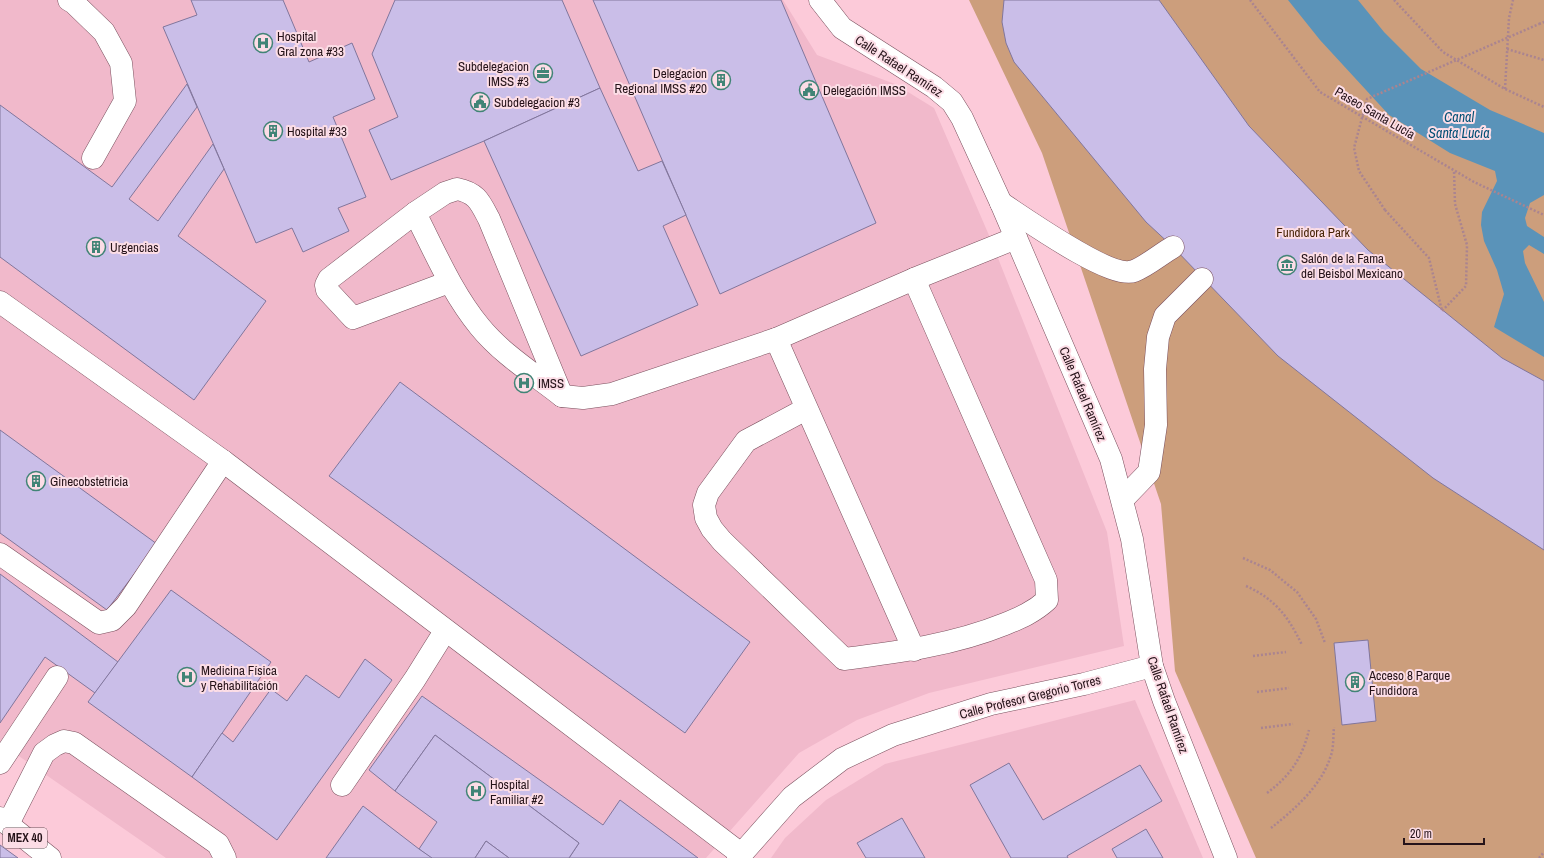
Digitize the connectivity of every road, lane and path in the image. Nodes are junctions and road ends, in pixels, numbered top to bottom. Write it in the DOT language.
graph roads {
  1 [pos="69,0"];
  2 [pos="820,0"];
  3 [pos="1250,0"];
  4 [pos="1394,0"];
  5 [pos="1513,0"];
  6 [pos="1544,22"];
  7 [pos="1507,49"];
  8 [pos="1544,60"];
  9 [pos="1505,90"];
  10 [pos="1544,107"];
  11 [pos="92,158"];
  12 [pos="1454,170"];
  13 [pos="1001,203"];
  14 [pos="415,213"];
  15 [pos="1544,215"];
  16 [pos="1016,238"];
  17 [pos="1173,247"];
  18 [pos="914,279"];
  19 [pos="1202,279"];
  20 [pos="449,282"];
  21 [pos="0,302"];
  22 [pos="776,339"];
  23 [pos="562,396"];
  24 [pos="806,409"];
  25 [pos="223,461"];
  26 [pos="1123,499"];
  27 [pos="0,554"];
  28 [pos="1242,558"];
  29 [pos="1246,586"];
  30 [pos="445,631"];
  31 [pos="1325,643"];
  32 [pos="1302,645"];
  33 [pos="914,650"];
  34 [pos="1286,652"];
  35 [pos="1253,656"];
  36 [pos="1152,666"];
  37 [pos="57,678"];
  38 [pos="1289,688"];
  39 [pos="1257,692"];
  40 [pos="1293,724"];
  41 [pos="1334,727"];
  42 [pos="1261,728"];
  43 [pos="1309,730"];
  44 [pos="0,763"];
  45 [pos="342,785"];
  46 [pos="1267,793"];
  47 [pos="4,821"];
  48 [pos="1271,828"];
  49 [pos="1544,852"];
  50 [pos="740,856"];
  51 [pos="50,858"];
  52 [pos="226,858"];
  53 [pos="1226,858"];
  54 [pos="1539,858"];
  1 -- 11 [label="main road"];
  2 -- 13 [label="main road, Calle Rafael Ramírez"];
  3 -- 12 [label="path, Paseo Santa Lucía"];
  4 -- 9 [label="path"];
  5 -- 7 [label="path"];
  6 -- 12 [label="path, bridge"];
  7 -- 8 [label="path"];
  7 -- 9 [label="path"];
  9 -- 10 [label="path"];
  12 -- 15 [label="path, Paseo Santa Lucía"];
  13 -- 16 [label="main road, Calle Rafael Ramírez"];
  13 -- 17 [label="main road"];
  14 -- 20 [label="main road"];
  14 -- 20 [label="main road"];
  14 -- 23 [label="main road"];
  16 -- 18 [label="main road"];
  16 -- 26 [label="main road, Calle Rafael Ramírez"];
  18 -- 22 [label="main road"];
  18 -- 33 [label="main road"];
  19 -- 26 [label="main road"];
  20 -- 23 [label="main road"];
  21 -- 25 [label="main road"];
  22 -- 23 [label="main road"];
  22 -- 24 [label="main road"];
  24 -- 33 [label="main road"];
  24 -- 33 [label="main road"];
  25 -- 27 [label="main road"];
  25 -- 30 [label="main road"];
  26 -- 36 [label="main road, Calle Rafael Ramírez"];
  28 -- 31 [label="path"];
  29 -- 32 [label="path"];
  30 -- 45 [label="main road"];
  30 -- 50 [label="main road"];
  34 -- 35 [label="path"];
  36 -- 50 [label="main road, Calle Profesor Gregorio Torres"];
  36 -- 53 [label="main road, Calle Rafael Ramírez"];
  37 -- 44 [label="main road"];
  38 -- 39 [label="path"];
  40 -- 42 [label="path"];
  41 -- 48 [label="path"];
  43 -- 46 [label="path"];
  47 -- 51 [label="main road, MEX 40"];
  47 -- 52 [label="main road"];
  49 -- 54 [label="path"];
}
